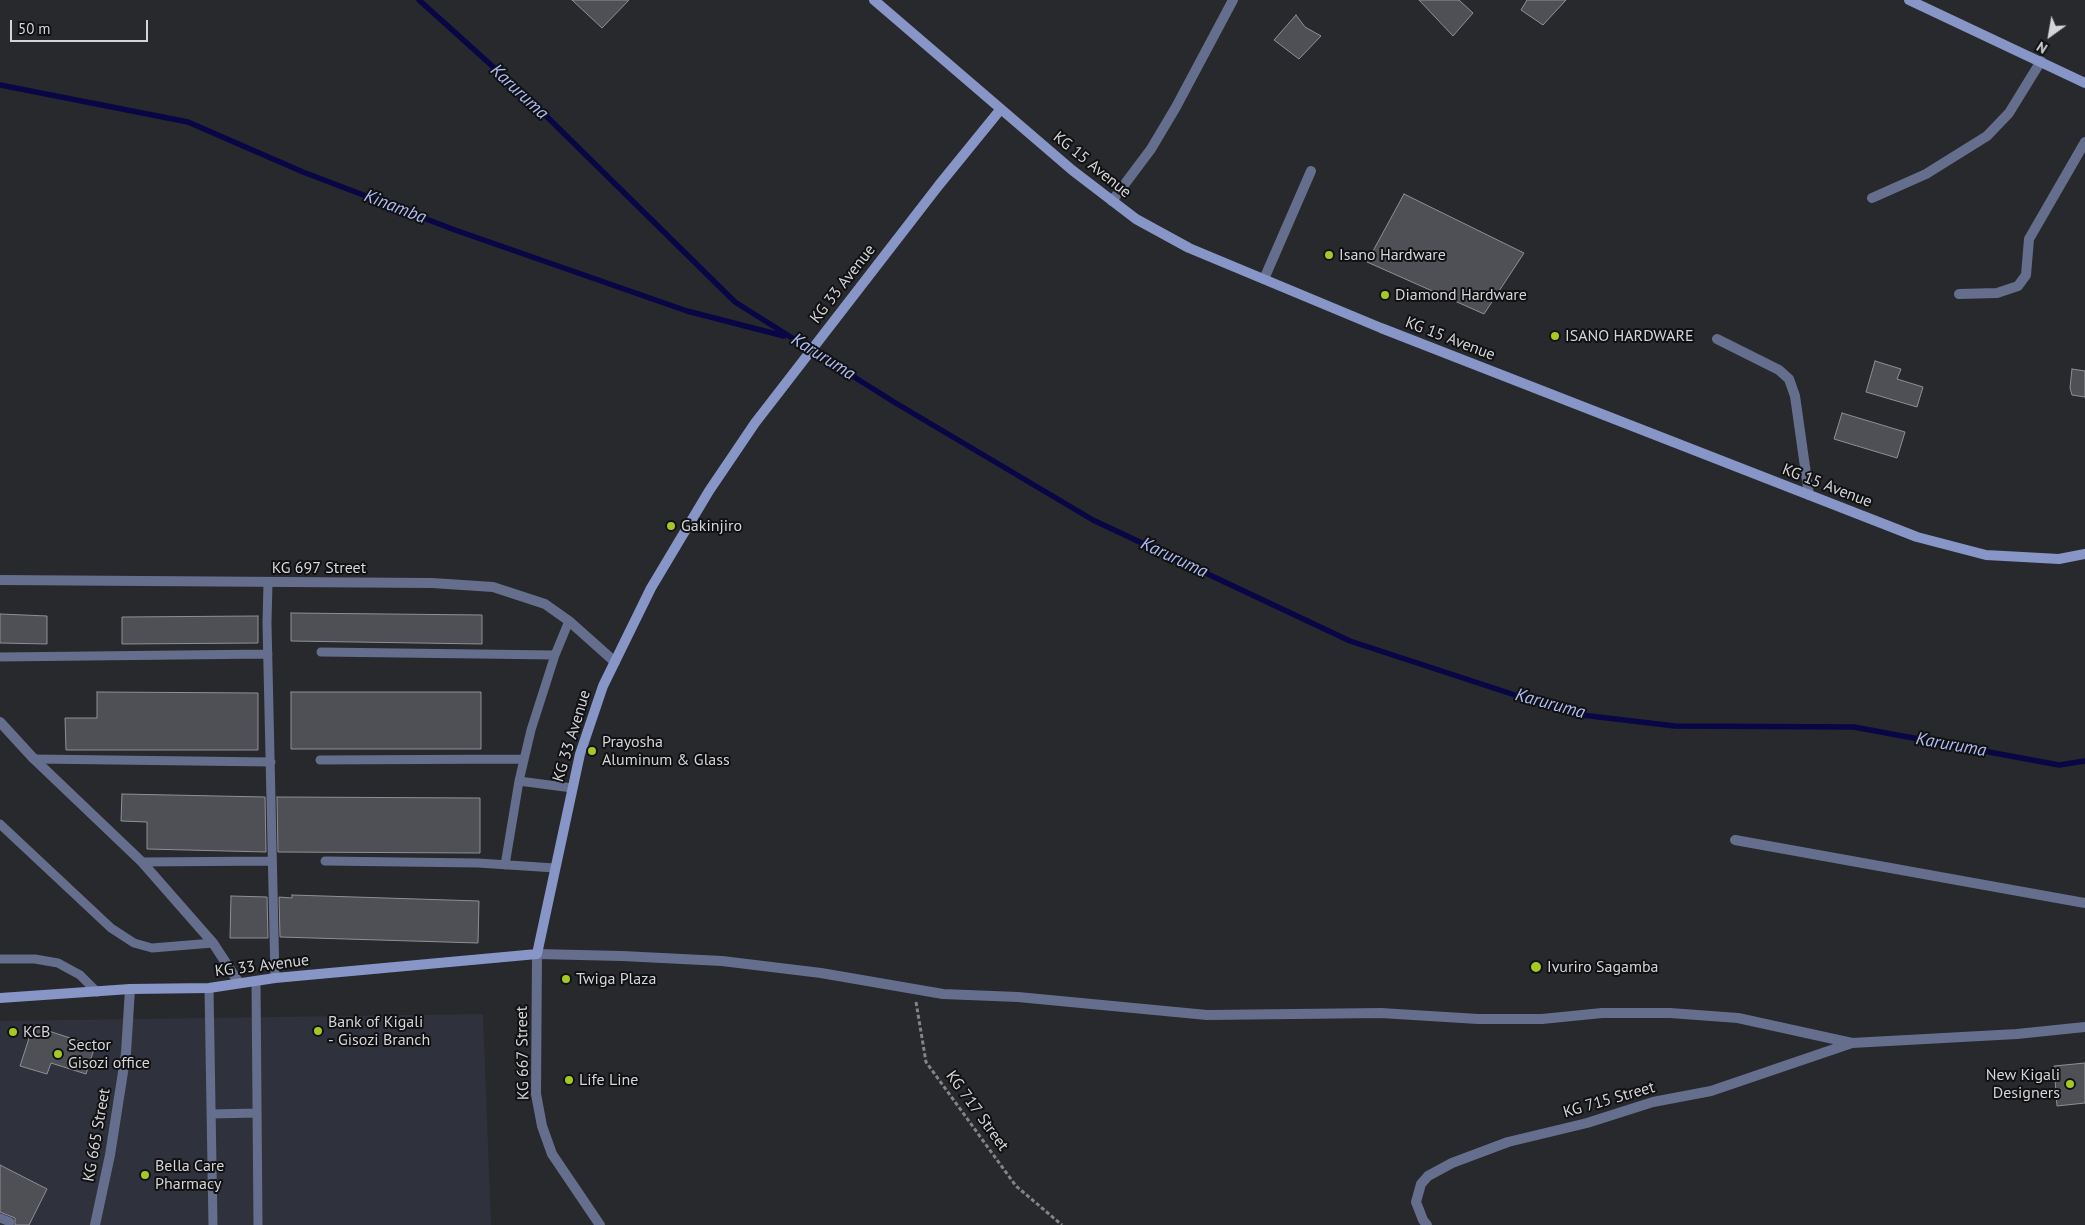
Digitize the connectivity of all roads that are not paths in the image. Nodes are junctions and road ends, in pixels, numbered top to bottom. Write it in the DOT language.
graph roads {
  1 [pos="874,0"];
  2 [pos="1234,0"];
  3 [pos="1909,0"];
  4 [pos="2042,62"];
  5 [pos="2085,82"];
  6 [pos="1000,110"];
  7 [pos="2085,142"];
  8 [pos="1311,171"];
  9 [pos="1872,198"];
  10 [pos="1112,201"];
  11 [pos="1264,279"];
  12 [pos="1959,294"];
  13 [pos="1717,339"];
  14 [pos="1810,495"];
  15 [pos="2085,554"];
  16 [pos="0,580"];
  17 [pos="268,583"];
  18 [pos="569,621"];
  19 [pos="321,652"];
  20 [pos="268,654"];
  21 [pos="555,655"];
  22 [pos="0,658"];
  23 [pos="615,662"];
  24 [pos="0,722"];
  25 [pos="34,759"];
  26 [pos="524,759"];
  27 [pos="320,760"];
  28 [pos="270,762"];
  29 [pos="519,781"];
  30 [pos="572,788"];
  31 [pos="0,824"];
  32 [pos="1735,840"];
  33 [pos="272,861"];
  34 [pos="324,861"];
  35 [pos="142,862"];
  36 [pos="505,865"];
  37 [pos="555,868"];
  38 [pos="2085,903"];
  39 [pos="213,942"];
  40 [pos="537,954"];
  41 [pos="0,959"];
  42 [pos="276,978"];
  43 [pos="256,982"];
  44 [pos="239,983"];
  45 [pos="209,988"];
  46 [pos="130,989"];
  47 [pos="97,992"];
  48 [pos="0,998"];
  49 [pos="2085,1027"];
  50 [pos="1852,1043"];
  51 [pos="212,1114"];
  52 [pos="257,1114"];
  53 [pos="0,1218"];
  54 [pos="10,1222"];
  55 [pos="95,1225"];
  56 [pos="214,1225"];
  57 [pos="258,1225"];
  58 [pos="600,1225"];
  59 [pos="1427,1225"];
  1 -- 6 [label="main road, KG 15 Avenue"];
  2 -- 10 [label="street"];
  3 -- 4 [label="main road"];
  4 -- 5 [label="main road"];
  4 -- 9 [label="street"];
  6 -- 10 [label="main road, KG 15 Avenue"];
  6 -- 23 [label="main road, KG 33 Avenue"];
  7 -- 12 [label="street"];
  8 -- 11 [label="street"];
  10 -- 11 [label="main road, KG 15 Avenue"];
  11 -- 14 [label="main road, KG 15 Avenue"];
  13 -- 14 [label="street"];
  14 -- 15 [label="main road, KG 15 Avenue"];
  16 -- 17 [label="street, KG 697 Street"];
  17 -- 18 [label="street, KG 697 Street"];
  17 -- 20 [label="lane"];
  18 -- 21 [label="lane"];
  18 -- 23 [label="street, KG 697 Street"];
  19 -- 21 [label="lane"];
  20 -- 22 [label="lane"];
  20 -- 28 [label="lane"];
  21 -- 26 [label="lane"];
  23 -- 30 [label="main road, KG 33 Avenue"];
  24 -- 25 [label="street"];
  25 -- 28 [label="lane"];
  25 -- 35 [label="street"];
  26 -- 27 [label="lane"];
  26 -- 29 [label="lane"];
  28 -- 33 [label="lane"];
  29 -- 30 [label="lane"];
  29 -- 36 [label="lane"];
  30 -- 37 [label="main road, KG 33 Avenue"];
  31 -- 39 [label="lane"];
  32 -- 38 [label="street"];
  33 -- 35 [label="lane"];
  33 -- 42 [label="lane"];
  34 -- 36 [label="lane"];
  35 -- 39 [label="street"];
  36 -- 37 [label="lane"];
  37 -- 40 [label="main road, KG 33 Avenue"];
  39 -- 44 [label="street"];
  40 -- 42 [label="main road, KG 33 Avenue"];
  40 -- 50 [label="street"];
  40 -- 58 [label="street, KG 667 Street"];
  41 -- 47 [label="lane"];
  42 -- 43 [label="main road, KG 33 Avenue"];
  43 -- 44 [label="main road, KG 33 Avenue"];
  43 -- 52 [label="lane"];
  44 -- 45 [label="main road, KG 33 Avenue"];
  45 -- 46 [label="main road, KG 33 Avenue"];
  45 -- 51 [label="lane"];
  46 -- 47 [label="main road, KG 33 Avenue"];
  46 -- 55 [label="street, KG 665 Street"];
  47 -- 48 [label="main road, KG 33 Avenue"];
  49 -- 50 [label="street"];
  50 -- 59 [label="street, KG 715 Street"];
  51 -- 52 [label="lane"];
  51 -- 56 [label="lane"];
  52 -- 57 [label="lane"];
  53 -- 54 [label="lane"];
}
